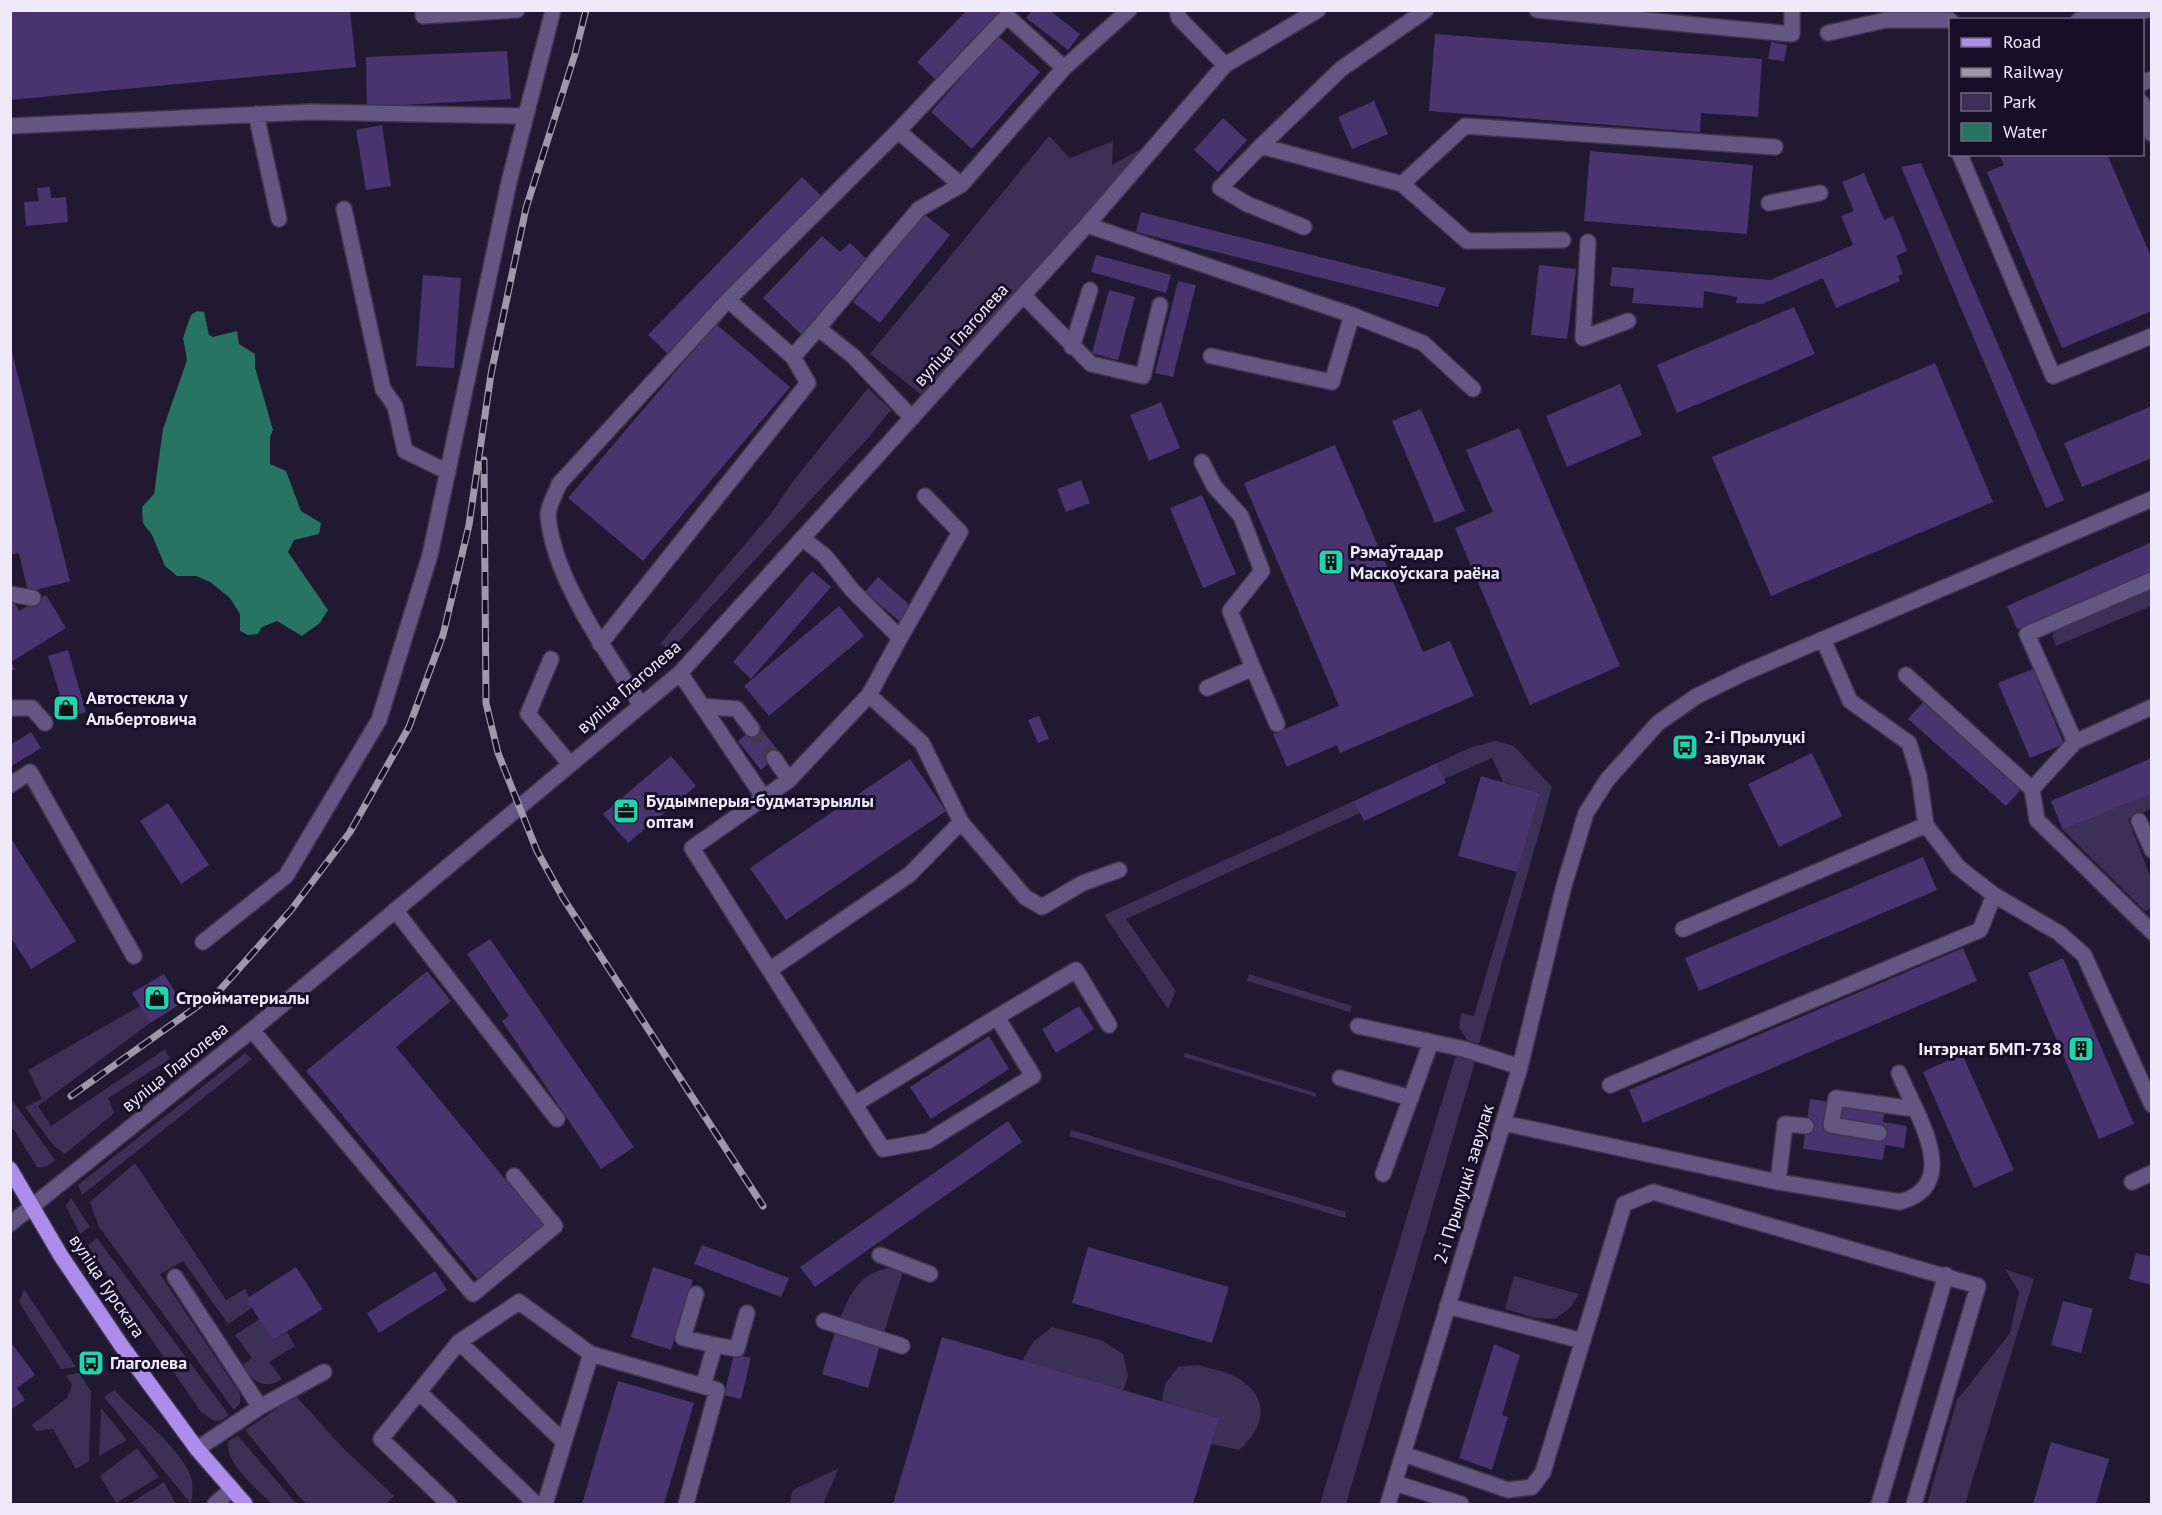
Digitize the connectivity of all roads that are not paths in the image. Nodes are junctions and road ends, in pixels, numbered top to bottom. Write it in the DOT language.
graph roads {
  1 [pos="423,10"];
  2 [pos="517,10"];
  3 [pos="553,10"];
  4 [pos="1129,10"];
  5 [pos="1177,10"];
  6 [pos="1318,10"];
  7 [pos="1426,10"];
  8 [pos="1537,10"];
  9 [pos="1792,10"];
  10 [pos="2148,10"];
  11 [pos="2126,15"];
  12 [pos="2098,18"];
  13 [pos="1949,20"];
  14 [pos="1828,33"];
  15 [pos="1225,65"];
  16 [pos="1065,68"];
  17 [pos="2144,111"];
  18 [pos="256,114"];
  19 [pos="526,117"];
  20 [pos="10,126"];
  21 [pos="898,131"];
  22 [pos="2151,134"];
  23 [pos="1261,146"];
  24 [pos="1775,147"];
  25 [pos="1960,156"];
  26 [pos="1402,184"];
  27 [pos="961,185"];
  28 [pos="1820,193"];
  29 [pos="1769,203"];
  30 [pos="344,209"];
  31 [pos="279,219"];
  32 [pos="1087,225"];
  33 [pos="1304,227"];
  34 [pos="1563,240"];
  35 [pos="1588,242"];
  36 [pos="1090,290"];
  37 [pos="1023,295"];
  38 [pos="728,300"];
  39 [pos="1160,305"];
  40 [pos="1352,315"];
  41 [pos="1628,321"];
  42 [pos="818,328"];
  43 [pos="2151,336"];
  44 [pos="1072,347"];
  45 [pos="1211,356"];
  46 [pos="793,357"];
  47 [pos="1473,388"];
  48 [pos="912,418"];
  49 [pos="1202,462"];
  50 [pos="448,472"];
  51 [pos="925,496"];
  52 [pos="2151,499"];
  53 [pos="802,538"];
  54 [pos="2151,580"];
  55 [pos="10,594"];
  56 [pos="33,598"];
  57 [pos="900,638"];
  58 [pos="1822,639"];
  59 [pos="600,644"];
  60 [pos="551,658"];
  61 [pos="1253,668"];
  62 [pos="680,672"];
  63 [pos="1906,675"];
  64 [pos="1207,688"];
  65 [pos="869,695"];
  66 [pos="641,705"];
  67 [pos="702,706"];
  68 [pos="2151,707"];
  69 [pos="10,708"];
  70 [pos="45,723"];
  71 [pos="1277,724"];
  72 [pos="753,729"];
  73 [pos="2075,742"];
  74 [pos="774,758"];
  75 [pos="570,764"];
  76 [pos="789,780"];
  77 [pos="10,785"];
  78 [pos="2032,789"];
  79 [pos="764,798"];
  80 [pos="2139,821"];
  81 [pos="961,822"];
  82 [pos="1926,825"];
  83 [pos="2151,850"];
  84 [pos="1119,870"];
  85 [pos="1994,895"];
  86 [pos="395,910"];
  87 [pos="1683,929"];
  88 [pos="2151,932"];
  89 [pos="202,942"];
  90 [pos="134,956"];
  91 [pos="771,969"];
  92 [pos="997,1017"];
  93 [pos="1109,1025"];
  94 [pos="1359,1026"];
  95 [pos="252,1030"];
  96 [pos="1431,1042"];
  97 [pos="1520,1067"];
  98 [pos="1899,1073"];
  99 [pos="1340,1078"];
  100 [pos="1610,1085"];
  101 [pos="1411,1098"];
  102 [pos="855,1104"];
  103 [pos="2151,1105"];
  104 [pos="1914,1109"];
  105 [pos="558,1119"];
  106 [pos="1503,1123"];
  107 [pos="1806,1126"];
  108 [pos="1879,1133"];
  109 [pos="10,1169"];
  110 [pos="2151,1173"];
  111 [pos="1383,1174"];
  112 [pos="514,1176"];
  113 [pos="1778,1182"];
  114 [pos="2132,1182"];
  115 [pos="34,1208"];
  116 [pos="10,1224"];
  117 [pos="880,1255"];
  118 [pos="930,1274"];
  119 [pos="1946,1275"];
  120 [pos="175,1277"];
  121 [pos="696,1294"];
  122 [pos="1447,1306"];
  123 [pos="747,1313"];
  124 [pos="824,1321"];
  125 [pos="1583,1341"];
  126 [pos="459,1342"];
  127 [pos="715,1345"];
  128 [pos="902,1346"];
  129 [pos="591,1354"];
  130 [pos="324,1372"];
  131 [pos="703,1386"];
  132 [pos="419,1392"];
  133 [pos="260,1407"];
  134 [pos="564,1442"];
  135 [pos="197,1449"];
  136 [pos="1404,1454"];
  137 [pos="1395,1483"];
  138 [pos="232,1490"];
  139 [pos="214,1504"];
  140 [pos="245,1504"];
  141 [pos="449,1504"];
  142 [pos="536,1504"];
  143 [pos="545,1504"];
  144 [pos="686,1504"];
  145 [pos="1388,1504"];
  146 [pos="1461,1504"];
  147 [pos="1879,1504"];
  148 [pos="1914,1504"];
  1 -- 2 [label="street"];
  3 -- 19 [label="street"];
  4 -- 16 [label="street"];
  5 -- 15 [label="street"];
  6 -- 15 [label="street, вуліца Глаголева"];
  7 -- 23 [label="street"];
  8 -- 9 [label="street"];
  10 -- 11 [label="street"];
  11 -- 12 [label="street"];
  13 -- 14 [label="street"];
  15 -- 32 [label="street, вуліца Глаголева"];
  16 -- 21 [label="street"];
  16 -- 27 [label="street"];
  17 -- 22 [label="street"];
  18 -- 19 [label="street"];
  18 -- 20 [label="street"];
  18 -- 31 [label="street"];
  19 -- 50 [label="street"];
  21 -- 27 [label="street"];
  21 -- 38 [label="street"];
  23 -- 26 [label="street"];
  23 -- 33 [label="street"];
  24 -- 26 [label="street"];
  25 -- 43 [label="street"];
  26 -- 34 [label="street"];
  27 -- 42 [label="street"];
  28 -- 29 [label="street"];
  30 -- 50 [label="street"];
  32 -- 37 [label="street, вуліца Глаголева"];
  32 -- 40 [label="street"];
  35 -- 41 [label="street"];
  36 -- 44 [label="street"];
  37 -- 44 [label="street"];
  37 -- 48 [label="street, вуліца Глаголева"];
  38 -- 46 [label="street"];
  38 -- 59 [label="street"];
  39 -- 44 [label="street"];
  40 -- 45 [label="street"];
  40 -- 47 [label="street"];
  42 -- 46 [label="street"];
  42 -- 48 [label="street"];
  46 -- 59 [label="street"];
  48 -- 53 [label="street, вуліца Глаголева"];
  49 -- 61 [label="street"];
  50 -- 89 [label="street"];
  51 -- 57 [label="street"];
  52 -- 58 [label="street, 2-і Прылуцкі завулак"];
  53 -- 57 [label="street"];
  53 -- 62 [label="street, вуліца Глаголева"];
  54 -- 73 [label="street"];
  55 -- 56 [label="street"];
  57 -- 65 [label="street"];
  58 -- 82 [label="street"];
  58 -- 97 [label="street, 2-і Прылуцкі завулак"];
  59 -- 66 [label="street"];
  60 -- 75 [label="street"];
  61 -- 64 [label="street"];
  61 -- 71 [label="street"];
  62 -- 66 [label="street, вуліца Глаголева"];
  62 -- 67 [label="street"];
  63 -- 78 [label="street"];
  65 -- 76 [label="street"];
  65 -- 81 [label="street"];
  66 -- 75 [label="street, вуліца Глаголева"];
  67 -- 72 [label="street"];
  67 -- 79 [label="street"];
  68 -- 73 [label="street"];
  69 -- 70 [label="street"];
  73 -- 78 [label="street"];
  74 -- 76 [label="street"];
  75 -- 86 [label="street, вуліца Глаголева"];
  76 -- 79 [label="street"];
  77 -- 90 [label="street"];
  78 -- 88 [label="street"];
  79 -- 91 [label="street"];
  80 -- 83 [label="street"];
  81 -- 84 [label="street"];
  81 -- 91 [label="street"];
  82 -- 85 [label="street"];
  82 -- 87 [label="street"];
  85 -- 100 [label="street"];
  85 -- 103 [label="street"];
  86 -- 95 [label="street, вуліца Глаголева"];
  86 -- 105 [label="street"];
  91 -- 102 [label="street"];
  92 -- 93 [label="street"];
  92 -- 102 [label="street"];
  92 -- 102 [label="street"];
  94 -- 96 [label="street"];
  95 -- 112 [label="street"];
  95 -- 115 [label="street, вуліца Глаголева"];
  96 -- 97 [label="street"];
  96 -- 101 [label="street"];
  97 -- 106 [label="street, 2-і Прылуцкі завулак"];
  98 -- 104 [label="street"];
  99 -- 101 [label="street"];
  101 -- 111 [label="street"];
  104 -- 108 [label="street"];
  104 -- 113 [label="street"];
  106 -- 113 [label="street"];
  106 -- 122 [label="street, 2-і Прылуцкі завулак"];
  107 -- 113 [label="street"];
  109 -- 115 [label="main road, вуліца Гурскага"];
  110 -- 114 [label="street"];
  115 -- 116 [label="street, вуліца Глаголева"];
  115 -- 135 [label="main road, вуліца Гурскага"];
  117 -- 118 [label="street"];
  119 -- 125 [label="street"];
  119 -- 147 [label="street"];
  119 -- 148 [label="street"];
  120 -- 133 [label="street"];
  121 -- 127 [label="street"];
  122 -- 125 [label="street"];
  122 -- 136 [label="street, 2-і Прылуцкі завулак"];
  123 -- 127 [label="street"];
  124 -- 128 [label="street"];
  125 -- 136 [label="street"];
  126 -- 129 [label="street"];
  126 -- 132 [label="street"];
  126 -- 134 [label="street"];
  127 -- 131 [label="street"];
  129 -- 131 [label="street"];
  129 -- 134 [label="street"];
  130 -- 133 [label="street"];
  131 -- 144 [label="street"];
  132 -- 141 [label="street"];
  132 -- 142 [label="street"];
  133 -- 135 [label="street"];
  134 -- 143 [label="street"];
  135 -- 138 [label="main road, вуліца Гурскага"];
  136 -- 137 [label="street, 2-і Прылуцкі завулак"];
  137 -- 145 [label="street, 2-і Прылуцкі завулак"];
  137 -- 146 [label="street"];
  138 -- 139 [label="street"];
  138 -- 140 [label="main road, вуліца Гурскага"];
}
